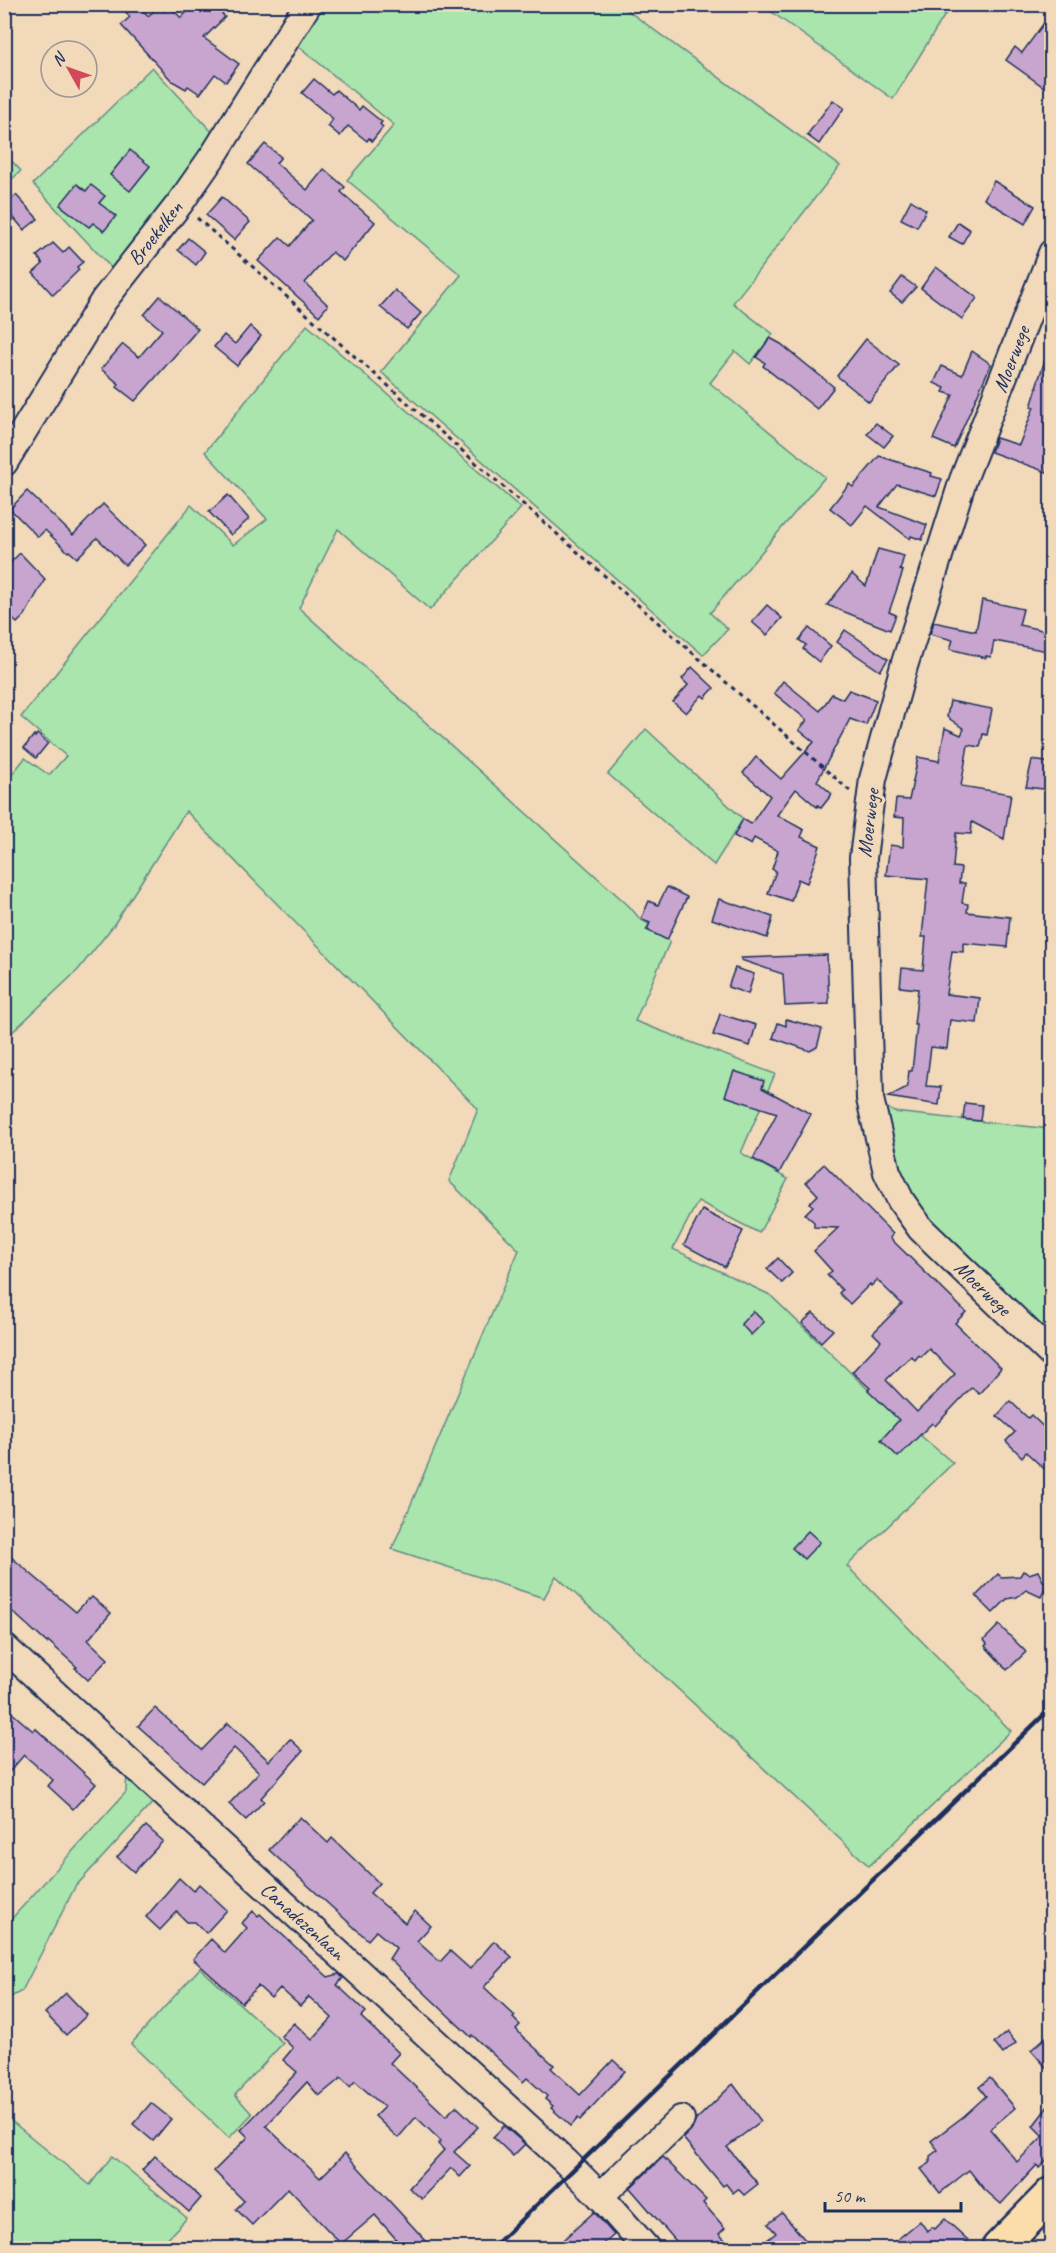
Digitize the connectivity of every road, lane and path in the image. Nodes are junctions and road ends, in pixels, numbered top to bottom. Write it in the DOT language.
graph roads {
  1 [pos="308,4"];
  2 [pos="180,203"];
  3 [pos="1052,253"];
  4 [pos="1045,291"];
  5 [pos="4,463"];
  6 [pos="869,807"];
  7 [pos="1052,1355"];
  8 [pos="4,1647"];
  9 [pos="681,2119"];
  10 [pos="1052,2194"];
  11 [pos="600,2196"];
  12 [pos="646,2248"];
  13 [pos="999,2248"];
  1 -- 2 [label="street, Broekelken"];
  2 -- 5 [label="street, Broekelken"];
  2 -- 6 [label="path"];
  3 -- 4 [label="street, Moerwege"];
  4 -- 6 [label="street, Moerwege"];
  6 -- 7 [label="street, Moerwege"];
  8 -- 11 [label="street, Canadezenlaan"];
  9 -- 11 [label="street"];
  10 -- 13 [label="main road"];
  11 -- 12 [label="street, Canadezenlaan"];
}
